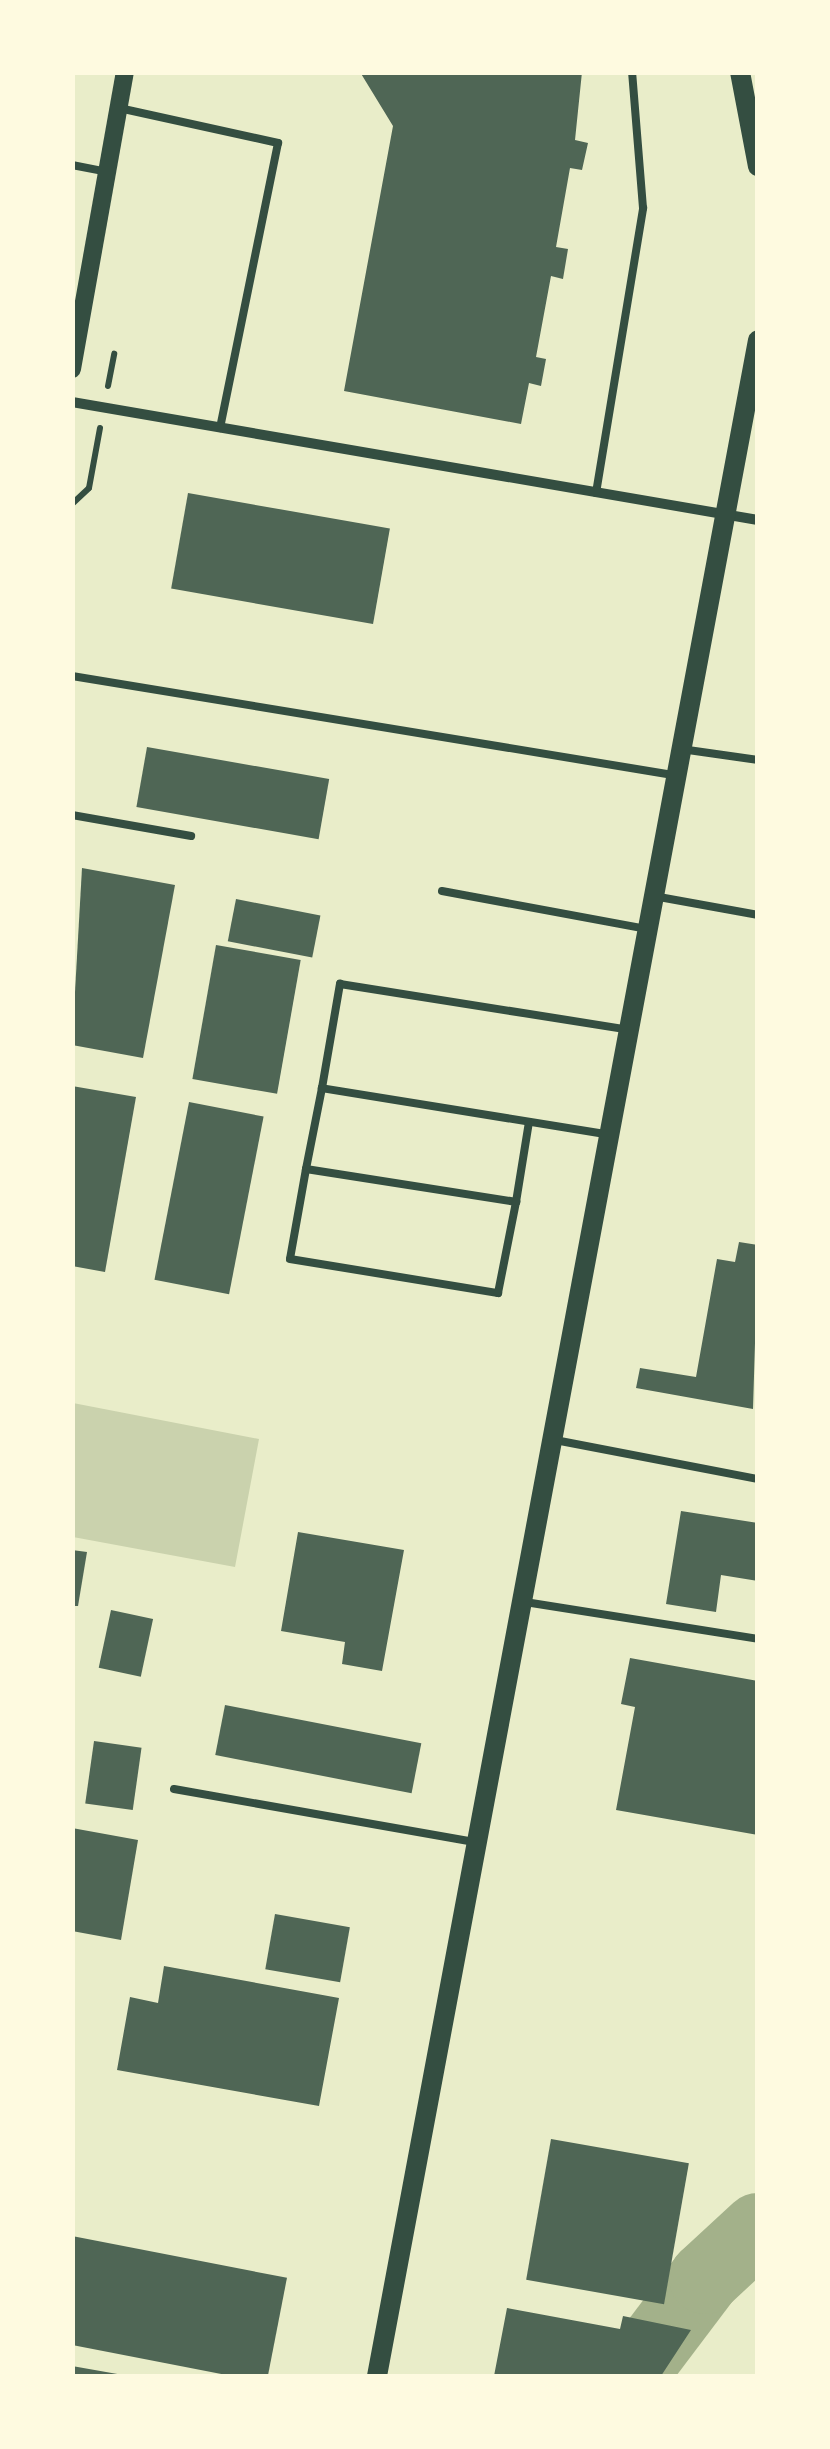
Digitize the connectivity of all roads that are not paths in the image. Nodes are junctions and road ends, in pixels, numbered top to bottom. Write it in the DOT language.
graph roads {
  1 [pos="125,72"];
  2 [pos="632,72"];
  3 [pos="740,72"];
  4 [pos="119,108"];
  5 [pos="72,165"];
  6 [pos="758,166"];
  7 [pos="107,172"];
  8 [pos="758,340"];
  9 [pos="72,369"];
  10 [pos="72,402"];
  11 [pos="220,428"];
  12 [pos="596,493"];
  13 [pos="732,515"];
  14 [pos="758,520"];
  15 [pos="72,676"];
  16 [pos="688,750"];
  17 [pos="758,760"];
  18 [pos="682,776"];
  19 [pos="72,815"];
  20 [pos="191,836"];
  21 [pos="442,892"];
  22 [pos="659,897"];
  23 [pos="758,915"];
  24 [pos="653,929"];
  25 [pos="634,1031"];
  26 [pos="322,1088"];
  27 [pos="530,1122"];
  28 [pos="613,1136"];
  29 [pos="306,1168"];
  30 [pos="516,1202"];
  31 [pos="556,1440"];
  32 [pos="758,1479"];
  33 [pos="525,1602"];
  34 [pos="758,1639"];
  35 [pos="174,1788"];
  36 [pos="478,1843"];
  37 [pos="377,2376"];
  1 -- 4 [label="street"];
  2 -- 12 [label="lane"];
  3 -- 6 [label="main road"];
  4 -- 7 [label="street"];
  4 -- 11 [label="lane"];
  5 -- 7 [label="lane"];
  7 -- 9 [label="street"];
  8 -- 13 [label="main road"];
  10 -- 11 [label="street"];
  11 -- 12 [label="street"];
  12 -- 13 [label="street"];
  13 -- 14 [label="street"];
  13 -- 16 [label="main road"];
  15 -- 18 [label="lane"];
  16 -- 17 [label="lane"];
  16 -- 18 [label="main road"];
  18 -- 22 [label="main road"];
  19 -- 20 [label="lane"];
  21 -- 24 [label="lane"];
  22 -- 23 [label="lane"];
  22 -- 24 [label="main road"];
  24 -- 25 [label="main road"];
  25 -- 26 [label="lane"];
  25 -- 28 [label="main road"];
  26 -- 27 [label="lane"];
  26 -- 29 [label="lane"];
  27 -- 28 [label="lane"];
  27 -- 30 [label="lane"];
  28 -- 31 [label="main road"];
  29 -- 30 [label="lane"];
  29 -- 30 [label="lane"];
  31 -- 32 [label="lane"];
  31 -- 33 [label="main road"];
  33 -- 34 [label="lane"];
  33 -- 36 [label="main road"];
  35 -- 36 [label="lane"];
  36 -- 37 [label="main road"];
}
